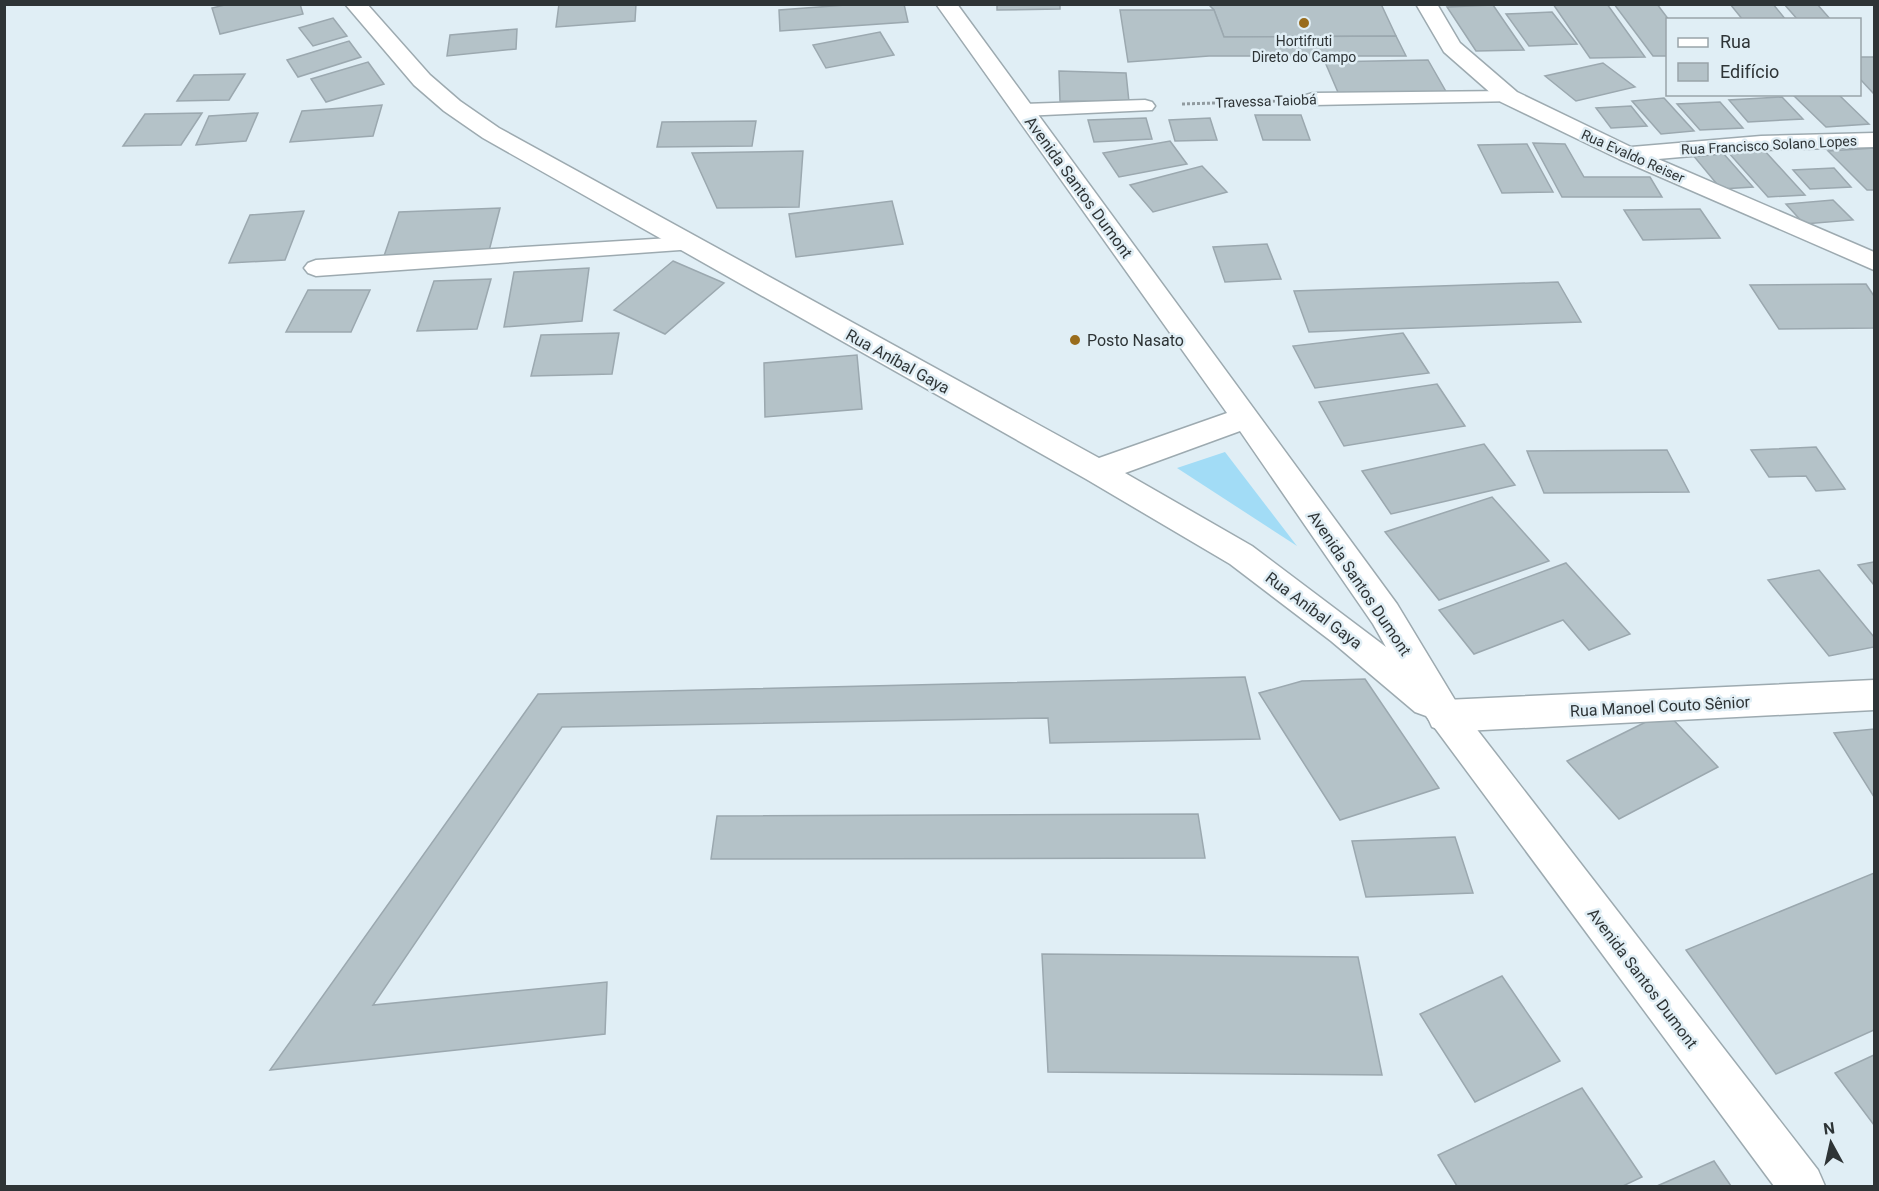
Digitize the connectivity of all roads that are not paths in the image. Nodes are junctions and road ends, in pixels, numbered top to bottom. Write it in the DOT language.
graph roads {
  1 [pos="355,4"];
  2 [pos="946,4"];
  3 [pos="1426,4"];
  4 [pos="1509,97"];
  5 [pos="1313,99"];
  6 [pos="1145,106"];
  7 [pos="1023,110"];
  8 [pos="1875,140"];
  9 [pos="1627,154"];
  10 [pos="686,244"];
  11 [pos="1869,258"];
  12 [pos="316,268"];
  13 [pos="1246,418"];
  14 [pos="1097,471"];
  15 [pos="1875,695"];
  16 [pos="1444,716"];
  17 [pos="1802,1186"];
  1 -- 10 [label="main road, Rua Aníbal Gaya"];
  2 -- 7 [label="main road, Avenida Santos Dumont"];
  3 -- 4 [label="main road, Rua Evaldo Reiser"];
  4 -- 5 [label="lane, Travessa Taiobá"];
  4 -- 9 [label="main road, Rua Evaldo Reiser"];
  6 -- 7 [label="lane"];
  7 -- 13 [label="main road, Avenida Santos Dumont"];
  8 -- 9 [label="main road, Rua Francisco Solano Lopes"];
  9 -- 11 [label="main road, Rua Evaldo Reiser"];
  10 -- 12 [label="lane"];
  10 -- 14 [label="main road, Rua Aníbal Gaya"];
  13 -- 14 [label="main road"];
  13 -- 16 [label="main road, Avenida Santos Dumont"];
  14 -- 16 [label="main road, Rua Aníbal Gaya"];
  15 -- 16 [label="main road, Rua Manoel Couto Sênior"];
  16 -- 17 [label="main road, Avenida Santos Dumont"];
}
